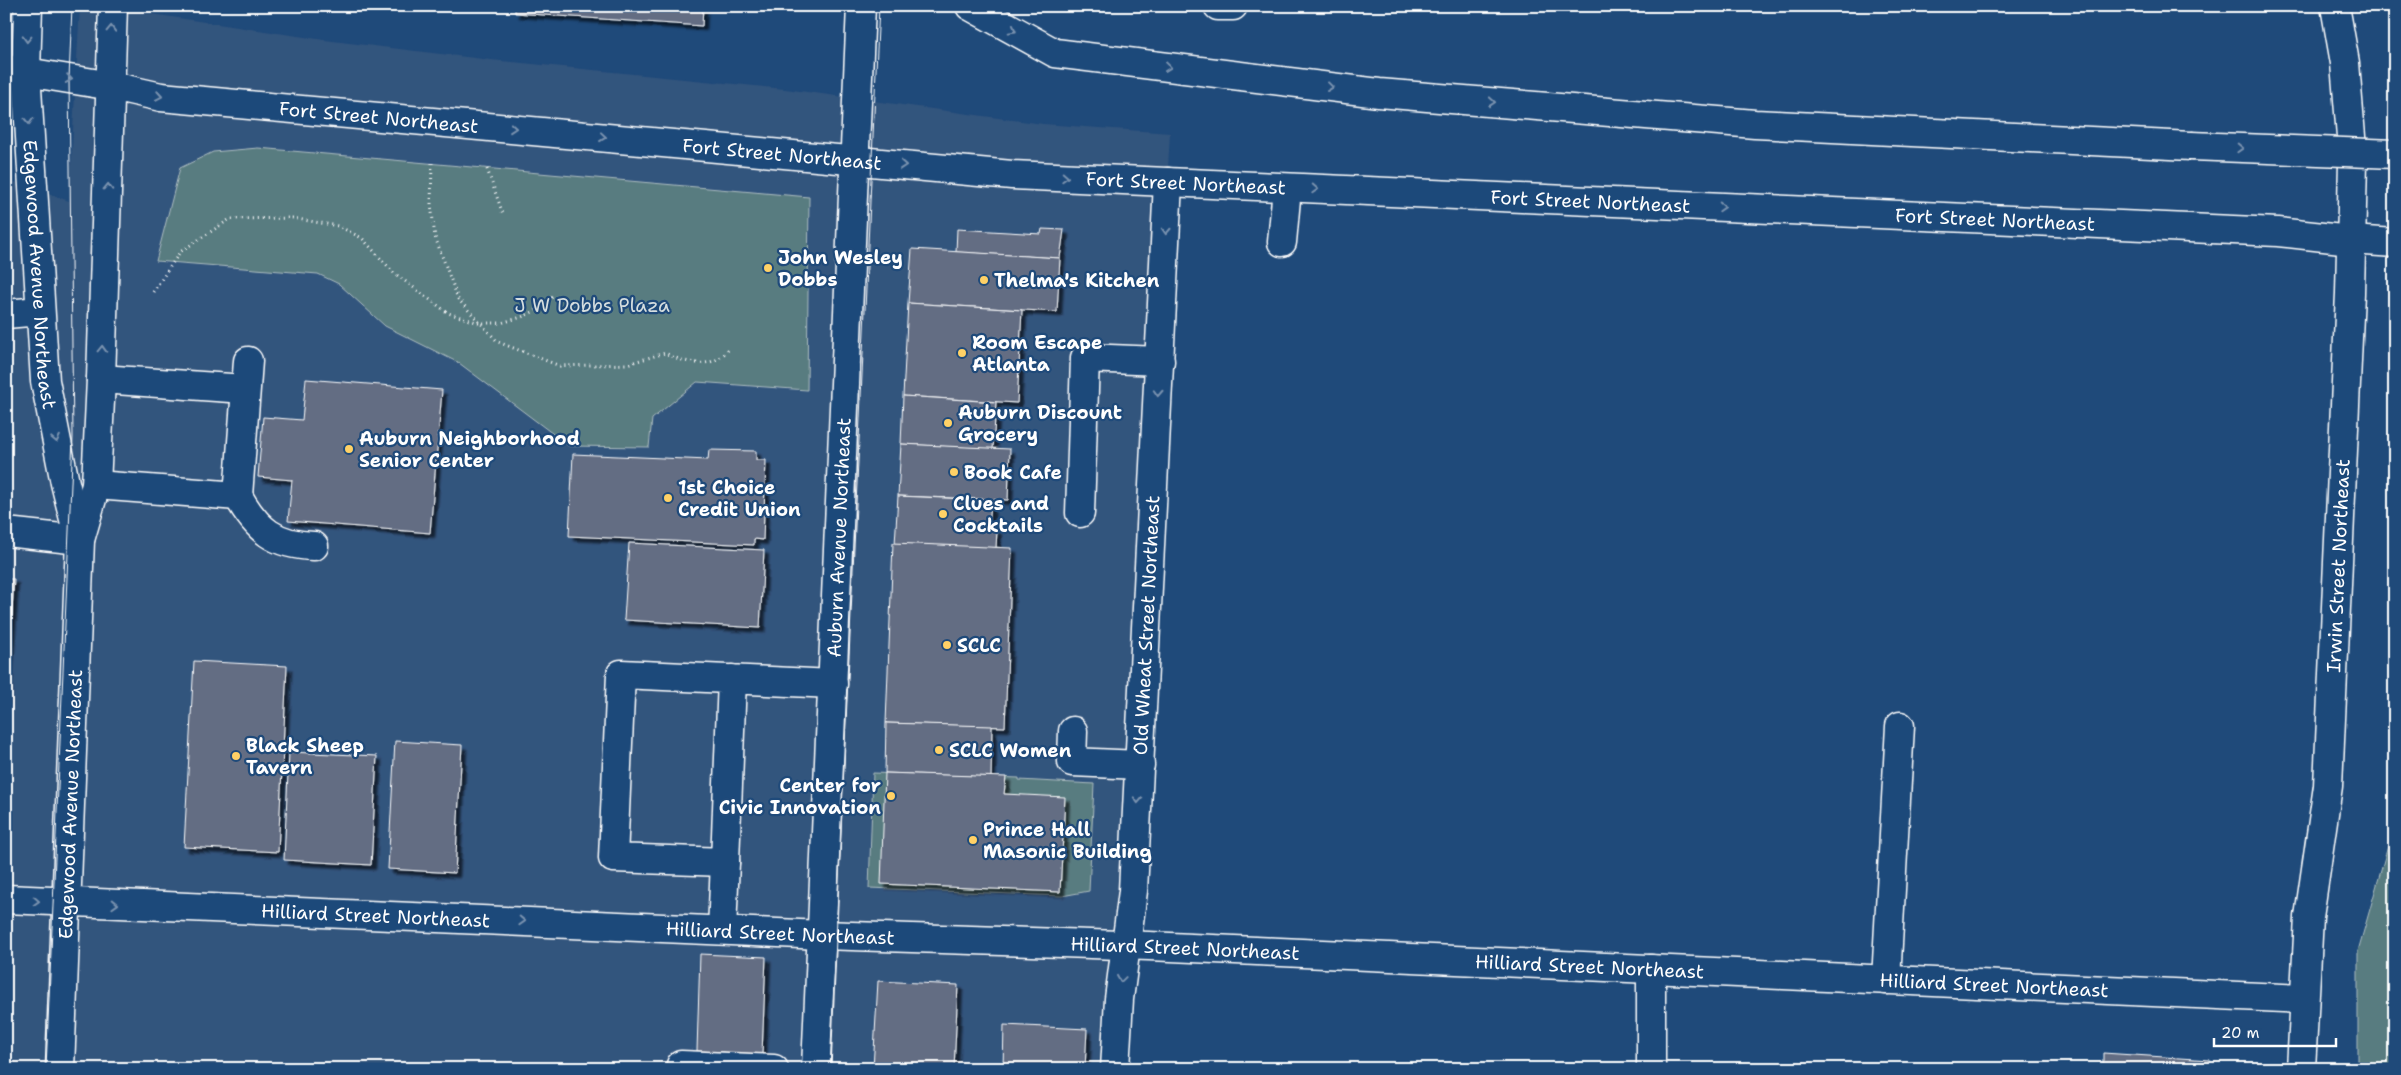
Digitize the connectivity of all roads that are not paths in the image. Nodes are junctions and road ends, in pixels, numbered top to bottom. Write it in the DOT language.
graph roads {
  1 [pos="28,6"];
  2 [pos="112,6"];
  3 [pos="861,6"];
  4 [pos="970,6"];
  5 [pos="1218,6"];
  6 [pos="1233,6"];
  7 [pos="2335,6"];
  8 [pos="16,71"];
  9 [pos="112,86"];
  10 [pos="2395,154"];
  11 [pos="854,160"];
  12 [pos="1168,182"];
  13 [pos="1287,188"];
  14 [pos="2351,240"];
  15 [pos="1282,242"];
  16 [pos="2395,243"];
  17 [pos="40,311"];
  18 [pos="6,314"];
  19 [pos="248,361"];
  20 [pos="1160,361"];
  21 [pos="102,378"];
  22 [pos="245,389"];
  23 [pos="96,485"];
  24 [pos="238,496"];
  25 [pos="1080,513"];
  26 [pos="6,532"];
  27 [pos="80,540"];
  28 [pos="314,546"];
  29 [pos="732,679"];
  30 [pos="833,684"];
  31 [pos="1900,726"];
  32 [pos="1074,731"];
  33 [pos="1140,765"];
  34 [pos="725,862"];
  35 [pos="6,899"];
  36 [pos="66,902"];
  37 [pos="722,930"];
  38 [pos="822,935"];
  39 [pos="1126,945"];
  40 [pos="1651,969"];
  41 [pos="1886,980"];
  42 [pos="2304,1000"];
  43 [pos="681,1065"];
  44 [pos="60,1069"];
  45 [pos="774,1069"];
  46 [pos="816,1069"];
  47 [pos="1115,1069"];
  48 [pos="1651,1069"];
  49 [pos="2301,1069"];
  1 -- 8 [label="main road, Edgewood Avenue Northeast, one-way"];
  9 -- 2 [label="main road, Edgewood Avenue Northeast, one-way"];
  3 -- 11 [label="main road, Auburn Avenue Northeast"];
  4 -- 10 [label="main road, one-way, bridge"];
  5 -- 6 [label="main road"];
  7 -- 14 [label="main road, Irwin Street Northeast"];
  8 -- 9 [label="main road, Fort Street Northeast, one-way"];
  8 -- 17 [label="main road, Edgewood Avenue Northeast, one-way"];
  9 -- 11 [label="main road, Fort Street Northeast, one-way"];
  21 -- 9 [label="main road, Edgewood Avenue Northeast, one-way"];
  11 -- 12 [label="main road, Fort Street Northeast, one-way"];
  11 -- 30 [label="main road, Auburn Avenue Northeast"];
  12 -- 13 [label="main road, Fort Street Northeast"];
  12 -- 20 [label="main road, Old Wheat Street Northeast, one-way"];
  13 -- 14 [label="main road, Fort Street Northeast, one-way"];
  13 -- 15 [label="main road"];
  14 -- 16 [label="main road, Fort Street Northeast"];
  14 -- 42 [label="main road, Irwin Street Northeast"];
  17 -- 18 [label="main road"];
  17 -- 27 [label="main road, Edgewood Avenue Northeast, one-way"];
  19 -- 22 [label="main road"];
  20 -- 25 [label="main road"];
  20 -- 33 [label="main road, Old Wheat Street Northeast, one-way"];
  21 -- 22 [label="main road"];
  21 -- 23 [label="main road, Edgewood Avenue Northeast"];
  22 -- 24 [label="main road"];
  23 -- 24 [label="main road"];
  23 -- 27 [label="main road, Edgewood Avenue Northeast"];
  24 -- 28 [label="main road"];
  26 -- 27 [label="main road"];
  27 -- 36 [label="main road, Edgewood Avenue Northeast"];
  29 -- 30 [label="main road"];
  29 -- 34 [label="main road"];
  29 -- 34 [label="main road"];
  30 -- 38 [label="main road, Auburn Avenue Northeast"];
  31 -- 41 [label="main road"];
  32 -- 33 [label="main road"];
  33 -- 39 [label="main road, Old Wheat Street Northeast, one-way"];
  34 -- 37 [label="main road"];
  35 -- 36 [label="main road, Hilliard Street Northeast, one-way"];
  36 -- 37 [label="main road, Hilliard Street Northeast, one-way"];
  36 -- 44 [label="main road, Edgewood Avenue Northeast"];
  37 -- 38 [label="main road, Hilliard Street Northeast"];
  38 -- 39 [label="main road, Hilliard Street Northeast"];
  38 -- 46 [label="main road, Auburn Avenue Northeast"];
  39 -- 40 [label="main road, Hilliard Street Northeast"];
  39 -- 47 [label="main road, Old Wheat Street Northeast, one-way"];
  40 -- 41 [label="main road, Hilliard Street Northeast"];
  40 -- 48 [label="main road"];
  41 -- 42 [label="main road, Hilliard Street Northeast"];
  42 -- 49 [label="main road, Irwin Street Northeast"];
  43 -- 45 [label="main road"];
}
